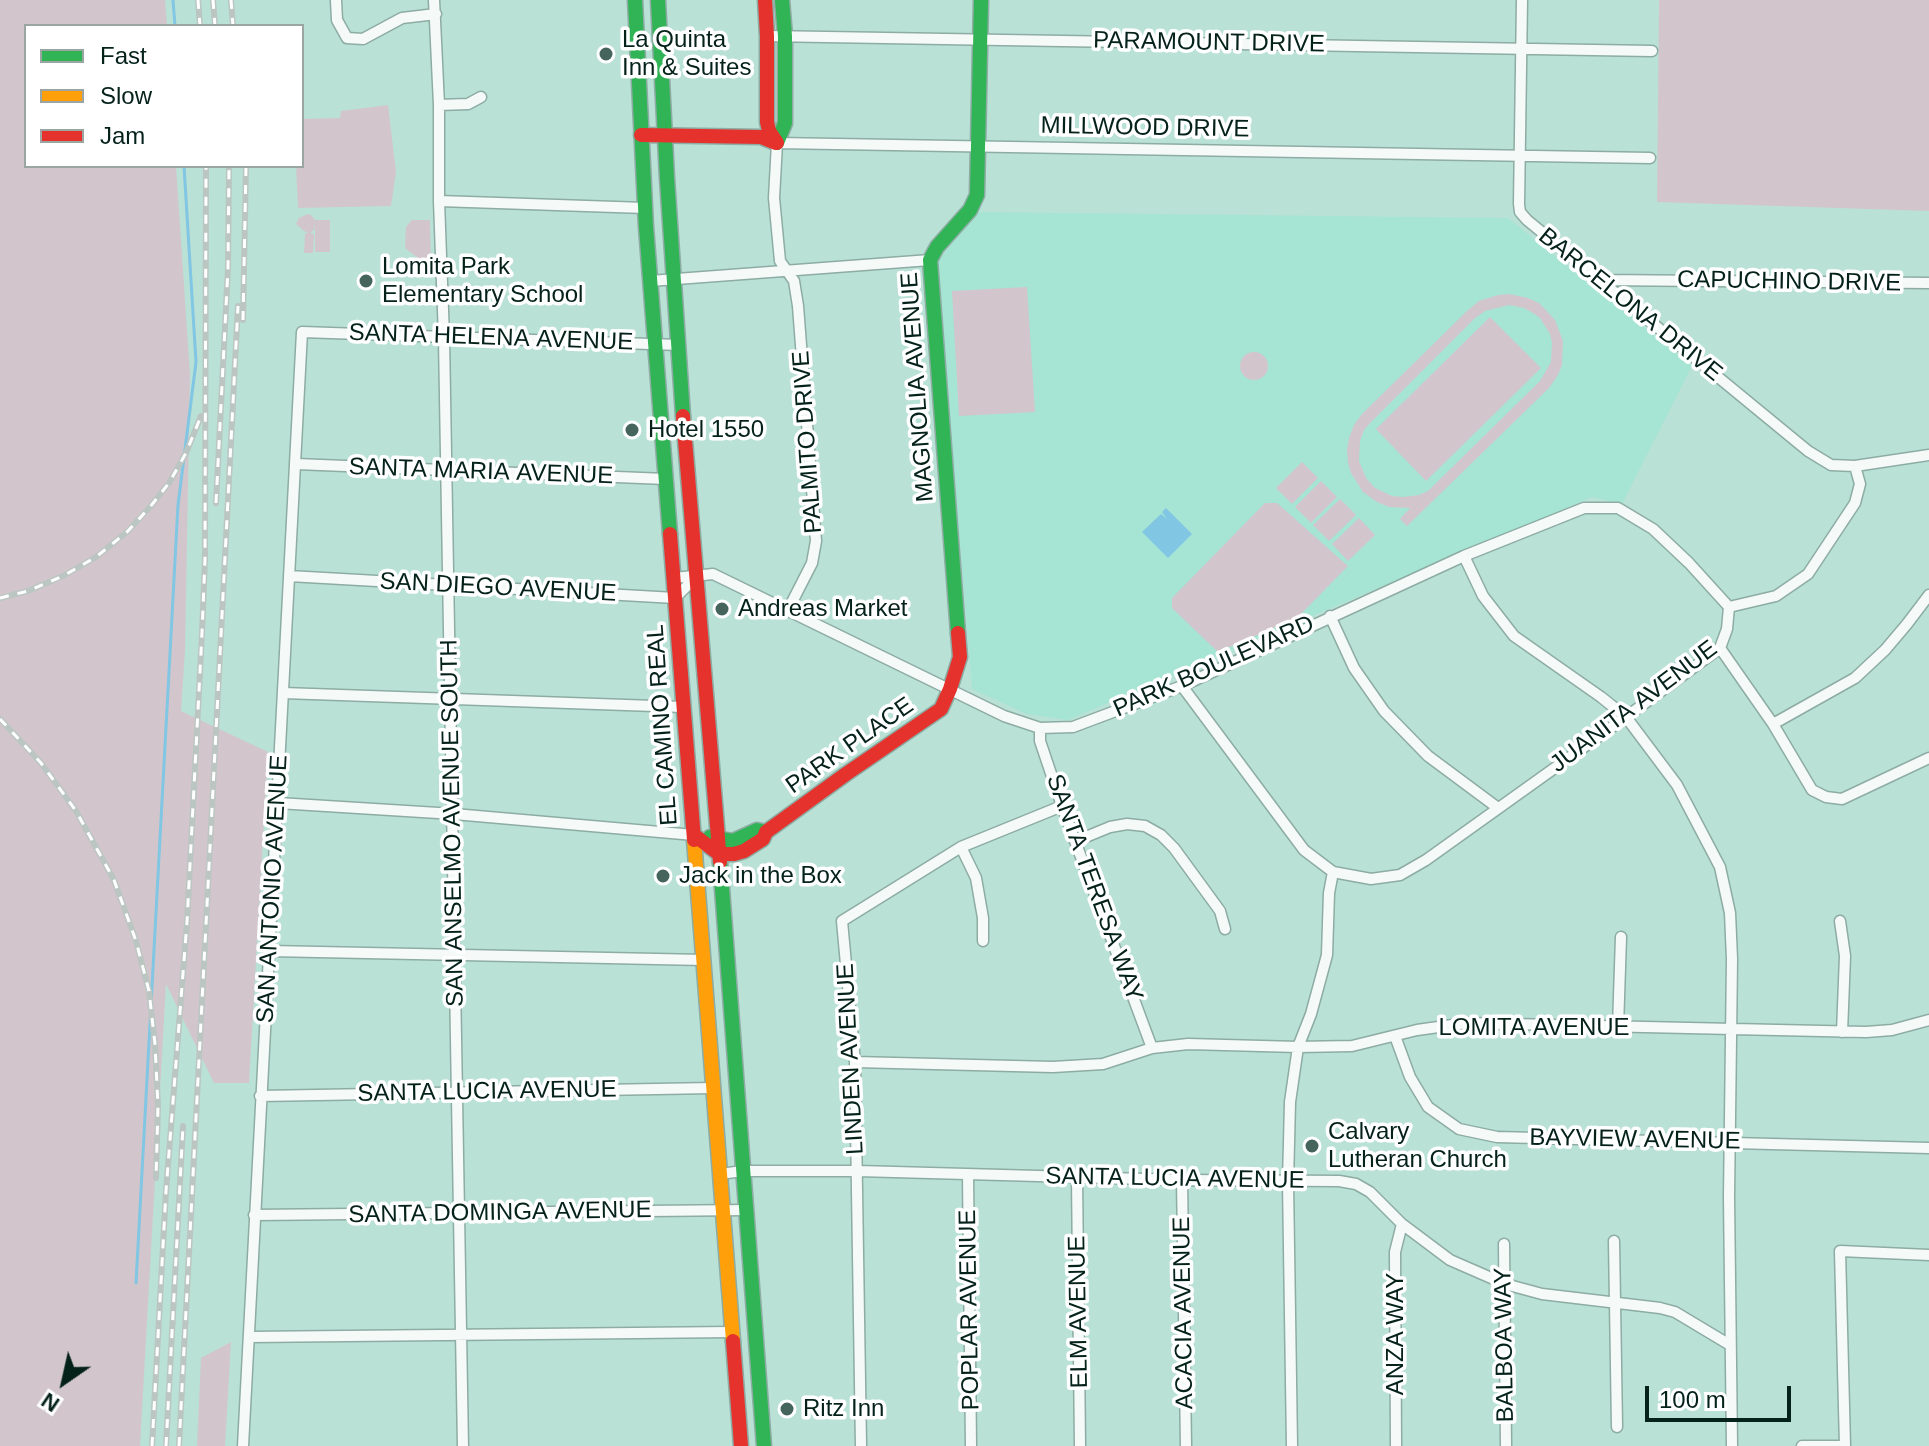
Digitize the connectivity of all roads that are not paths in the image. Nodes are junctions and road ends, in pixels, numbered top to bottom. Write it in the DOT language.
graph roads {
  1 [pos="336,0"];
  2 [pos="434,0"];
  3 [pos="635,0"];
  4 [pos="658,0"];
  5 [pos="765,0"];
  6 [pos="782,0"];
  7 [pos="981,0"];
  8 [pos="1522,0"];
  9 [pos="436,14"];
  10 [pos="767,36"];
  11 [pos="785,36"];
  12 [pos="980,39"];
  13 [pos="1521,49"];
  14 [pos="1652,51"];
  15 [pos="481,97"];
  16 [pos="439,105"];
  17 [pos="641,135"];
  18 [pos="664,135"];
  19 [pos="777,143"];
  20 [pos="978,147"];
  21 [pos="1520,155"];
  22 [pos="1650,158"];
  23 [pos="439,201"];
  24 [pos="645,208"];
  25 [pos="930,260"];
  26 [pos="786,270"];
  27 [pos="674,279"];
  28 [pos="1600,280"];
  29 [pos="650,281"];
  30 [pos="1929,283"];
  31 [pos="302,332"];
  32 [pos="444,338"];
  33 [pos="655,344"];
  34 [pos="679,345"];
  35 [pos="1929,455"];
  36 [pos="296,464"];
  37 [pos="1855,466"];
  38 [pos="446,470"];
  39 [pos="666,479"];
  40 [pos="1464,556"];
  41 [pos="289,576"];
  42 [pos="697,576"];
  43 [pos="674,578"];
  44 [pos="448,585"];
  45 [pos="1929,595"];
  46 [pos="675,598"];
  47 [pos="1729,607"];
  48 [pos="788,610"];
  49 [pos="1330,616"];
  50 [pos="1720,648"];
  51 [pos="1182,686"];
  52 [pos="950,689"];
  53 [pos="283,693"];
  54 [pos="451,699"];
  55 [pos="683,707"];
  56 [pos="1626,717"];
  57 [pos="1773,724"];
  58 [pos="1040,728"];
  59 [pos="1929,758"];
  60 [pos="278,803"];
  61 [pos="1062,806"];
  62 [pos="1498,808"];
  63 [pos="454,814"];
  64 [pos="766,832"];
  65 [pos="694,835"];
  66 [pos="718,838"];
  67 [pos="1076,841"];
  68 [pos="961,847"];
  69 [pos="719,854"];
  70 [pos="1333,872"];
  71 [pos="1840,921"];
  72 [pos="1225,929"];
  73 [pos="1621,937"];
  74 [pos="983,941"];
  75 [pos="270,951"];
  76 [pos="455,954"];
  77 [pos="704,960"];
  78 [pos="1929,1020"];
  79 [pos="1618,1027"];
  80 [pos="1731,1030"];
  81 [pos="1842,1032"];
  82 [pos="1395,1036"];
  83 [pos="1298,1047"];
  84 [pos="1152,1048"];
  85 [pos="855,1062"];
  86 [pos="713,1088"];
  87 [pos="457,1092"];
  88 [pos="260,1096"];
  89 [pos="1729,1143"];
  90 [pos="1929,1148"];
  91 [pos="743,1171"];
  92 [pos="858,1171"];
  93 [pos="720,1174"];
  94 [pos="968,1175"];
  95 [pos="1077,1177"];
  96 [pos="1182,1180"];
  97 [pos="1288,1182"];
  98 [pos="723,1210"];
  99 [pos="746,1210"];
  100 [pos="461,1213"];
  101 [pos="254,1215"];
  102 [pos="1402,1224"];
  103 [pos="1614,1241"];
  104 [pos="1504,1244"];
  105 [pos="1929,1255"];
  106 [pos="1505,1284"];
  107 [pos="1616,1303"];
  108 [pos="732,1332"];
  109 [pos="461,1336"];
  110 [pos="249,1337"];
  111 [pos="1730,1345"];
  112 [pos="1617,1427"];
  113 [pos="243,1446"];
  114 [pos="463,1446"];
  115 [pos="741,1446"];
  116 [pos="764,1446"];
  117 [pos="861,1446"];
  118 [pos="971,1446"];
  119 [pos="1080,1446"];
  120 [pos="1186,1446"];
  121 [pos="1292,1446"];
  122 [pos="1396,1446"];
  123 [pos="1506,1446"];
  124 [pos="1732,1446"];
  125 [pos="1802,1446"];
  126 [pos="1843,1446"];
  1 -- 9 [label="street"];
  2 -- 9 [label="street, SAN ANSELMO AVENUE SOUTH"];
  3 -- 17 [label="main road, EL CAMINO REAL"];
  4 -- 18 [label="main road, EL CAMINO REAL"];
  5 -- 10 [label="main road"];
  6 -- 11 [label="main road"];
  7 -- 12 [label="main road, MAGNOLIA AVENUE"];
  8 -- 13 [label="street, BARCELONA DRIVE"];
  9 -- 16 [label="street, SAN ANSELMO AVENUE SOUTH"];
  10 -- 11 [label="street, PARAMOUNT DRIVE"];
  10 -- 19 [label="main road"];
  11 -- 12 [label="street, PARAMOUNT DRIVE"];
  11 -- 19 [label="main road"];
  12 -- 13 [label="street, PARAMOUNT DRIVE"];
  12 -- 20 [label="main road, MAGNOLIA AVENUE"];
  13 -- 14 [label="street, PARAMOUNT DRIVE"];
  13 -- 21 [label="street, BARCELONA DRIVE"];
  15 -- 16 [label="street"];
  16 -- 23 [label="street, SAN ANSELMO AVENUE SOUTH"];
  17 -- 18 [label="main road, MILLWOOD DRIVE"];
  17 -- 24 [label="main road, EL CAMINO REAL"];
  18 -- 19 [label="main road, MILLWOOD DRIVE"];
  18 -- 27 [label="main road, EL CAMINO REAL"];
  19 -- 20 [label="street, MILLWOOD DRIVE"];
  19 -- 26 [label="street, PALMITO DRIVE"];
  20 -- 21 [label="street, MILLWOOD DRIVE"];
  20 -- 25 [label="main road, MAGNOLIA AVENUE"];
  21 -- 22 [label="street, MILLWOOD DRIVE"];
  21 -- 28 [label="street, BARCELONA DRIVE"];
  23 -- 24 [label="street"];
  23 -- 32 [label="street, SAN ANSELMO AVENUE SOUTH"];
  24 -- 29 [label="main road, EL CAMINO REAL"];
  25 -- 26 [label="street"];
  25 -- 52 [label="main road, MAGNOLIA AVENUE"];
  26 -- 27 [label="street"];
  26 -- 48 [label="street, PALMITO DRIVE"];
  27 -- 29 [label="street"];
  27 -- 34 [label="main road, EL CAMINO REAL"];
  28 -- 30 [label="street, CAPUCHINO DRIVE"];
  28 -- 37 [label="street, BARCELONA DRIVE"];
  29 -- 33 [label="main road, EL CAMINO REAL"];
  31 -- 32 [label="street, SANTA HELENA AVENUE"];
  31 -- 36 [label="street, SAN ANTONIO AVENUE"];
  32 -- 33 [label="street, SANTA HELENA AVENUE"];
  32 -- 38 [label="street, SAN ANSELMO AVENUE SOUTH"];
  33 -- 34 [label="street, SANTA HELENA AVENUE"];
  33 -- 39 [label="main road, EL CAMINO REAL"];
  34 -- 42 [label="main road, EL CAMINO REAL"];
  35 -- 37 [label="street, BARCELONA DRIVE"];
  36 -- 38 [label="street, SANTA MARIA AVENUE"];
  36 -- 41 [label="street, SAN ANTONIO AVENUE"];
  37 -- 47 [label="street, JUANITA AVENUE"];
  38 -- 39 [label="street, SANTA MARIA AVENUE"];
  38 -- 44 [label="street, SAN ANSELMO AVENUE SOUTH"];
  39 -- 43 [label="main road, EL CAMINO REAL"];
  40 -- 47 [label="street, PARK BOULEVARD"];
  40 -- 49 [label="street, PARK BOULEVARD"];
  40 -- 56 [label="street"];
  41 -- 44 [label="street, SAN DIEGO AVENUE"];
  41 -- 53 [label="street, SAN ANTONIO AVENUE"];
  42 -- 43 [label="street, PARK BOULEVARD"];
  42 -- 46 [label="street"];
  42 -- 48 [label="street, PARK BOULEVARD"];
  42 -- 66 [label="main road, EL CAMINO REAL"];
  43 -- 46 [label="main road, EL CAMINO REAL"];
  44 -- 46 [label="street, SAN DIEGO AVENUE"];
  44 -- 54 [label="street, SAN ANSELMO AVENUE SOUTH"];
  45 -- 57 [label="street"];
  46 -- 55 [label="main road, EL CAMINO REAL"];
  47 -- 50 [label="street, JUANITA AVENUE"];
  48 -- 52 [label="street, PARK BOULEVARD"];
  49 -- 51 [label="street, PARK BOULEVARD"];
  49 -- 62 [label="street"];
  50 -- 56 [label="street, JUANITA AVENUE"];
  50 -- 57 [label="street"];
  51 -- 58 [label="street, PARK BOULEVARD"];
  51 -- 70 [label="street"];
  52 -- 58 [label="street, PARK BOULEVARD"];
  52 -- 64 [label="main road, PARK PLACE"];
  53 -- 54 [label="street"];
  53 -- 60 [label="street, SAN ANTONIO AVENUE"];
  54 -- 55 [label="street"];
  54 -- 63 [label="street, SAN ANSELMO AVENUE SOUTH"];
  55 -- 65 [label="main road, EL CAMINO REAL"];
  56 -- 62 [label="street, JUANITA AVENUE"];
  56 -- 80 [label="street"];
  57 -- 59 [label="street"];
  58 -- 61 [label="street, SANTA TERESA WAY"];
  60 -- 63 [label="street"];
  60 -- 75 [label="street, SAN ANTONIO AVENUE"];
  61 -- 67 [label="street, SANTA TERESA WAY"];
  61 -- 68 [label="street, LINDEN AVENUE"];
  62 -- 70 [label="street, JUANITA AVENUE"];
  63 -- 65 [label="street"];
  63 -- 76 [label="street, SAN ANSELMO AVENUE SOUTH"];
  64 -- 66 [label="main road, PARK PLACE"];
  64 -- 69 [label="main road, PARK PLACE"];
  65 -- 66 [label="main road, PARK PLACE"];
  65 -- 69 [label="main road"];
  65 -- 77 [label="main road, EL CAMINO REAL"];
  66 -- 69 [label="main road, EL CAMINO REAL"];
  67 -- 72 [label="street"];
  67 -- 84 [label="street, SANTA TERESA WAY"];
  68 -- 74 [label="street"];
  68 -- 85 [label="street, LINDEN AVENUE"];
  69 -- 91 [label="main road, EL CAMINO REAL"];
  70 -- 83 [label="street"];
  71 -- 81 [label="street"];
  73 -- 79 [label="street"];
  75 -- 76 [label="street"];
  75 -- 88 [label="street, SAN ANTONIO AVENUE"];
  76 -- 77 [label="street"];
  76 -- 87 [label="street, SAN ANSELMO AVENUE SOUTH"];
  77 -- 86 [label="main road, EL CAMINO REAL"];
  78 -- 81 [label="street, LOMITA AVENUE"];
  79 -- 80 [label="street, LOMITA AVENUE"];
  79 -- 82 [label="street, LOMITA AVENUE"];
  80 -- 81 [label="street, LOMITA AVENUE"];
  80 -- 89 [label="street"];
  82 -- 83 [label="street, LOMITA AVENUE"];
  82 -- 89 [label="street, BAYVIEW AVENUE"];
  83 -- 84 [label="street, LOMITA AVENUE"];
  83 -- 97 [label="street"];
  84 -- 85 [label="street, LOMITA AVENUE"];
  85 -- 92 [label="street, LINDEN AVENUE"];
  86 -- 87 [label="street, SANTA LUCIA AVENUE"];
  86 -- 93 [label="main road, EL CAMINO REAL"];
  87 -- 88 [label="street, SANTA LUCIA AVENUE"];
  87 -- 100 [label="street, SAN ANSELMO AVENUE SOUTH"];
  88 -- 101 [label="street, SAN ANTONIO AVENUE"];
  89 -- 90 [label="street, BAYVIEW AVENUE"];
  89 -- 111 [label="street"];
  91 -- 92 [label="street, SANTA LUCIA AVENUE"];
  91 -- 93 [label="street, SANTA LUCIA AVENUE"];
  91 -- 99 [label="main road, EL CAMINO REAL"];
  92 -- 94 [label="street, SANTA LUCIA AVENUE"];
  92 -- 117 [label="street, LINDEN AVENUE"];
  93 -- 98 [label="main road, EL CAMINO REAL"];
  94 -- 95 [label="street, SANTA LUCIA AVENUE"];
  94 -- 118 [label="street, POPLAR AVENUE"];
  95 -- 96 [label="street, SANTA LUCIA AVENUE"];
  95 -- 119 [label="street, ELM AVENUE"];
  96 -- 97 [label="street, SANTA LUCIA AVENUE"];
  96 -- 120 [label="street, ACACIA AVENUE"];
  97 -- 102 [label="street, SANTA LUCIA AVENUE"];
  97 -- 121 [label="street"];
  98 -- 99 [label="street, SANTA DOMINGA AVENUE"];
  98 -- 100 [label="street, SANTA DOMINGA AVENUE"];
  98 -- 108 [label="main road, EL CAMINO REAL"];
  99 -- 116 [label="main road, EL CAMINO REAL"];
  100 -- 101 [label="street, SANTA DOMINGA AVENUE"];
  100 -- 109 [label="street, SAN ANSELMO AVENUE SOUTH"];
  101 -- 110 [label="street, SAN ANTONIO AVENUE"];
  102 -- 106 [label="street, SANTA LUCIA AVENUE"];
  102 -- 122 [label="street, ANZA WAY"];
  103 -- 107 [label="street"];
  104 -- 106 [label="street, BALBOA WAY"];
  105 -- 126 [label="street"];
  106 -- 107 [label="street, SANTA LUCIA AVENUE"];
  106 -- 123 [label="street, BALBOA WAY"];
  107 -- 111 [label="street, SANTA LUCIA AVENUE"];
  107 -- 112 [label="street"];
  108 -- 109 [label="street"];
  108 -- 115 [label="main road, EL CAMINO REAL"];
  109 -- 110 [label="street"];
  109 -- 114 [label="street, SAN ANSELMO AVENUE SOUTH"];
  110 -- 113 [label="street, SAN ANTONIO AVENUE"];
  111 -- 124 [label="street"];
  125 -- 126 [label="street"];
}
